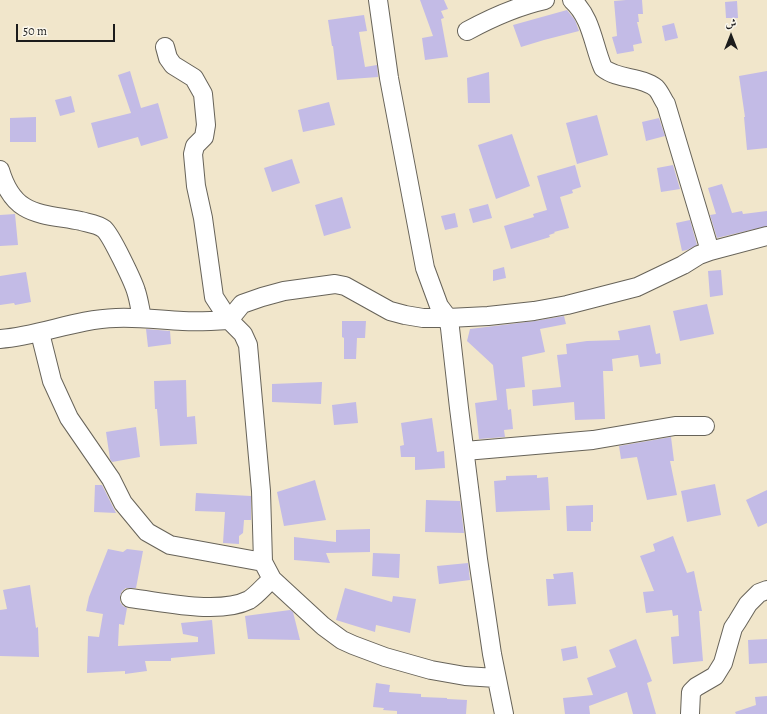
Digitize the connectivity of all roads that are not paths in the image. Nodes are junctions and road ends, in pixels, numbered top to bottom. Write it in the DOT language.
graph roads {
  1 [pos="378,0"];
  2 [pos="544,0"];
  3 [pos="572,0"];
  4 [pos="467,31"];
  5 [pos="166,47"];
  6 [pos="0,170"];
  7 [pos="767,236"];
  8 [pos="710,251"];
  9 [pos="142,318"];
  10 [pos="448,318"];
  11 [pos="229,320"];
  12 [pos="40,333"];
  13 [pos="0,339"];
  14 [pos="705,426"];
  15 [pos="465,451"];
  16 [pos="263,562"];
  17 [pos="272,579"];
  18 [pos="767,590"];
  19 [pos="130,598"];
  20 [pos="496,678"];
  21 [pos="504,714"];
  22 [pos="690,714"];
  1 -- 10 [label="street"];
  2 -- 4 [label="street"];
  3 -- 8 [label="street"];
  5 -- 11 [label="street"];
  6 -- 9 [label="street"];
  7 -- 8 [label="street"];
  8 -- 10 [label="street"];
  9 -- 11 [label="street"];
  9 -- 12 [label="street"];
  10 -- 11 [label="street"];
  10 -- 15 [label="street"];
  11 -- 16 [label="street"];
  12 -- 13 [label="street"];
  12 -- 16 [label="street"];
  14 -- 15 [label="street"];
  15 -- 20 [label="street"];
  16 -- 17 [label="street"];
  17 -- 19 [label="street"];
  17 -- 20 [label="street"];
  18 -- 22 [label="street"];
  20 -- 21 [label="street"];
}
